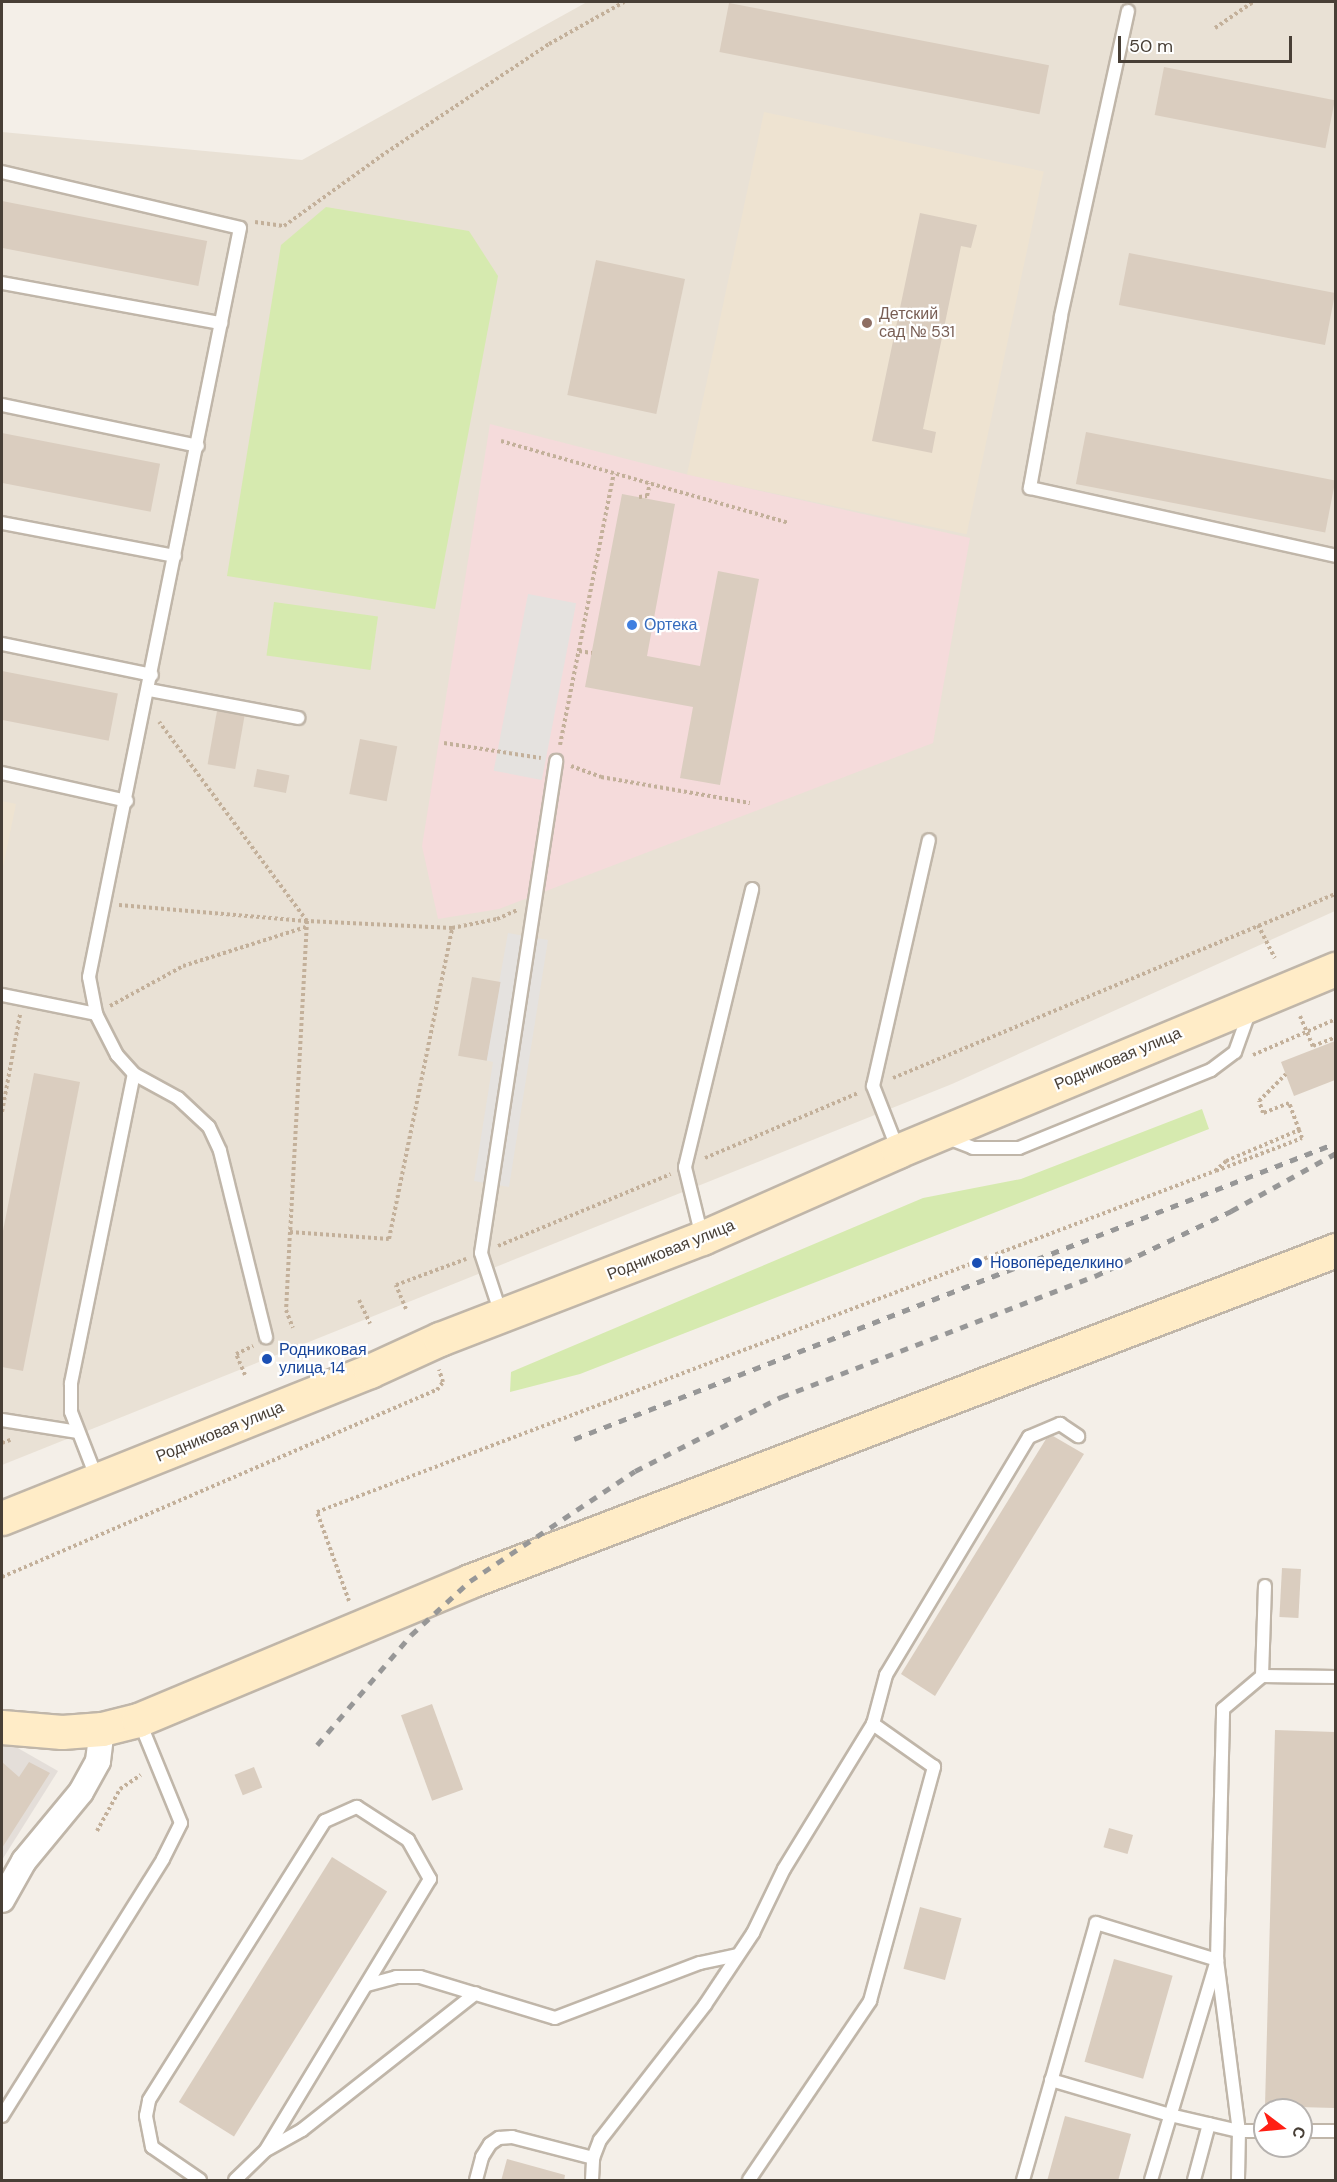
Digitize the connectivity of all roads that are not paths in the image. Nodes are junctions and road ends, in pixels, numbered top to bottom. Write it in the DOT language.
graph roads {
  1 [pos="1128,11"];
  2 [pos="2,172"];
  3 [pos="2,283"];
  4 [pos="221,323"];
  5 [pos="2,405"];
  6 [pos="198,446"];
  7 [pos="2,523"];
  8 [pos="176,556"];
  9 [pos="1335,556"];
  10 [pos="2,644"];
  11 [pos="152,675"];
  12 [pos="149,690"];
  13 [pos="298,718"];
  14 [pos="556,761"];
  15 [pos="2,773"];
  16 [pos="127,801"];
  17 [pos="929,840"];
  18 [pos="752,889"];
  19 [pos="1335,969"];
  20 [pos="2,995"];
  21 [pos="1252,1004"];
  22 [pos="96,1014"];
  23 [pos="134,1074"];
  24 [pos="939,1134"];
  25 [pos="898,1151"];
  26 [pos="702,1238"];
  27 [pos="1335,1250"];
  28 [pos="502,1318"];
  29 [pos="266,1337"];
  30 [pos="2,1420"];
  31 [pos="20,1423"];
  32 [pos="2,1428"];
  33 [pos="78,1432"];
  34 [pos="1078,1436"];
  35 [pos="98,1481"];
  36 [pos="2,1518"];
  37 [pos="1265,1586"];
  38 [pos="1262,1676"];
  39 [pos="1335,1677"];
  40 [pos="138,1720"];
  41 [pos="873,1724"];
  42 [pos="2,1727"];
  43 [pos="102,1729"];
  44 [pos="2,1900"];
  45 [pos="737,1955"];
  46 [pos="1217,1960"];
  47 [pos="368,1985"];
  48 [pos="476,1993"];
  49 [pos="1052,2080"];
  50 [pos="1170,2115"];
  51 [pos="2,2116"];
  52 [pos="1209,2124"];
  53 [pos="1239,2131"];
  54 [pos="1253,2131"];
  55 [pos="1313,2131"];
  56 [pos="1335,2131"];
  57 [pos="266,2150"];
  58 [pos="593,2158"];
  59 [pos="200,2181"];
  60 [pos="235,2181"];
  61 [pos="476,2181"];
  62 [pos="592,2181"];
  63 [pos="749,2181"];
  64 [pos="1023,2181"];
  65 [pos="1151,2181"];
  66 [pos="1194,2181"];
  67 [pos="1238,2181"];
  1 -- 9 [label="lane"];
  2 -- 4 [label="lane"];
  3 -- 4 [label="lane"];
  4 -- 6 [label="lane"];
  5 -- 6 [label="lane"];
  6 -- 8 [label="lane"];
  7 -- 8 [label="lane"];
  8 -- 11 [label="lane"];
  10 -- 11 [label="lane"];
  11 -- 12 [label="lane"];
  12 -- 13 [label="lane"];
  12 -- 16 [label="lane"];
  14 -- 28 [label="lane"];
  15 -- 16 [label="lane"];
  16 -- 22 [label="lane"];
  17 -- 25 [label="lane"];
  18 -- 26 [label="lane"];
  19 -- 21 [label="main road, Родниковая улица"];
  20 -- 22 [label="lane"];
  21 -- 24 [label="main road, Родниковая улица"];
  21 -- 24 [label="lane"];
  22 -- 23 [label="lane"];
  23 -- 29 [label="lane"];
  23 -- 33 [label="lane"];
  24 -- 25 [label="main road, Родниковая улица"];
  25 -- 26 [label="main road, Родниковая улица"];
  26 -- 28 [label="main road, Родниковая улица"];
  27 -- 40 [label="main road"];
  28 -- 35 [label="main road, Родниковая улица"];
  30 -- 31 [label="lane"];
  31 -- 32 [label="lane"];
  31 -- 33 [label="lane"];
  33 -- 35 [label="lane"];
  34 -- 41 [label="lane"];
  35 -- 36 [label="main road, Родниковая улица"];
  37 -- 38 [label="lane"];
  38 -- 39 [label="lane"];
  38 -- 46 [label="lane"];
  40 -- 43 [label="main road"];
  40 -- 51 [label="lane"];
  41 -- 45 [label="lane"];
  41 -- 63 [label="lane"];
  42 -- 43 [label="main road"];
  43 -- 44 [label="street"];
  45 -- 48 [label="lane"];
  45 -- 58 [label="lane"];
  46 -- 49 [label="lane"];
  46 -- 50 [label="lane"];
  46 -- 53 [label="lane"];
  47 -- 48 [label="lane"];
  47 -- 57 [label="lane"];
  47 -- 59 [label="lane"];
  48 -- 57 [label="lane"];
  49 -- 50 [label="lane"];
  49 -- 64 [label="lane"];
  50 -- 52 [label="lane"];
  50 -- 65 [label="lane"];
  52 -- 53 [label="lane"];
  52 -- 66 [label="lane"];
  53 -- 54 [label="lane"];
  53 -- 67 [label="lane"];
  55 -- 56 [label="lane"];
  57 -- 60 [label="lane"];
  58 -- 61 [label="lane"];
  58 -- 62 [label="lane"];
}
